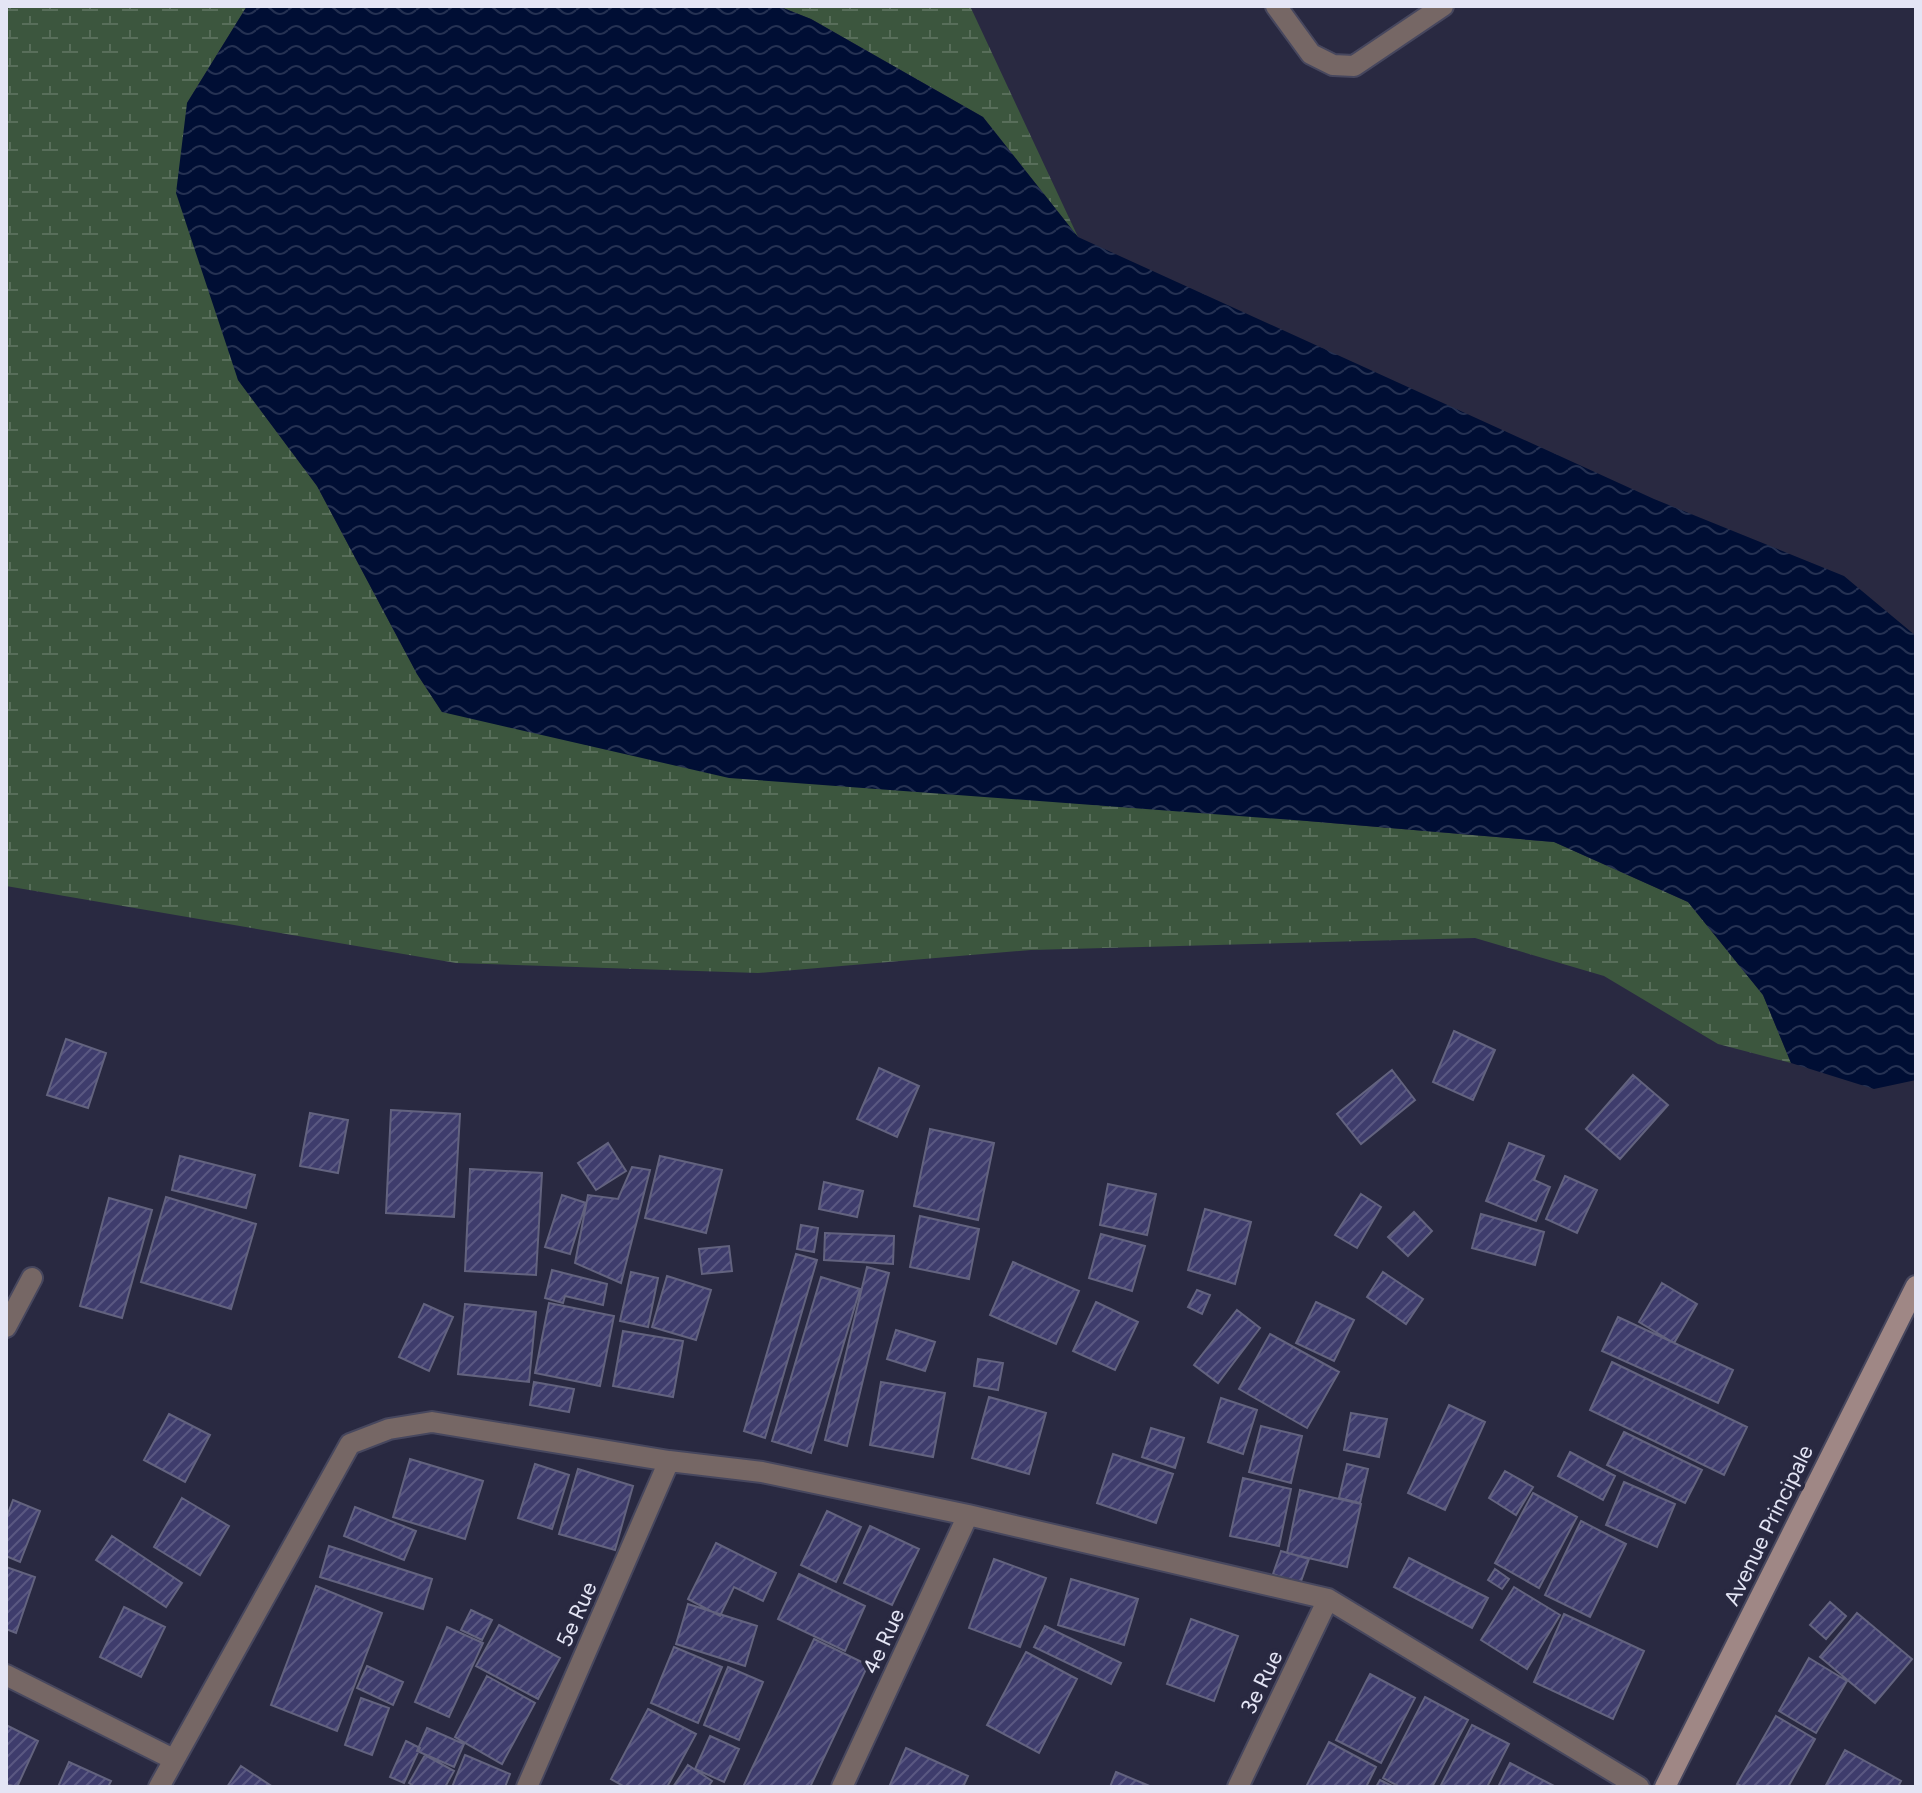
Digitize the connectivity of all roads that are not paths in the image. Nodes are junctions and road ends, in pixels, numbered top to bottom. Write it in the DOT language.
graph roads {
  1 [pos="1276,6"];
  2 [pos="1443,6"];
  3 [pos="32,1278"];
  4 [pos="1916,1286"];
  5 [pos="6,1327"];
  6 [pos="669,1461"];
  7 [pos="968,1515"];
  8 [pos="1328,1599"];
  9 [pos="6,1675"];
  10 [pos="173,1759"];
  11 [pos="159,1787"];
  12 [pos="527,1787"];
  13 [pos="842,1787"];
  14 [pos="1238,1787"];
  15 [pos="1639,1787"];
  16 [pos="1665,1787"];
  1 -- 2 [label="street"];
  3 -- 5 [label="street"];
  4 -- 16 [label="street, Avenue Principale"];
  6 -- 7 [label="street"];
  6 -- 10 [label="street"];
  6 -- 12 [label="street, 5e Rue"];
  7 -- 8 [label="street"];
  7 -- 13 [label="street, 4e Rue"];
  8 -- 14 [label="street, 3e Rue"];
  8 -- 15 [label="street"];
  9 -- 10 [label="street"];
  10 -- 11 [label="street"];
}
